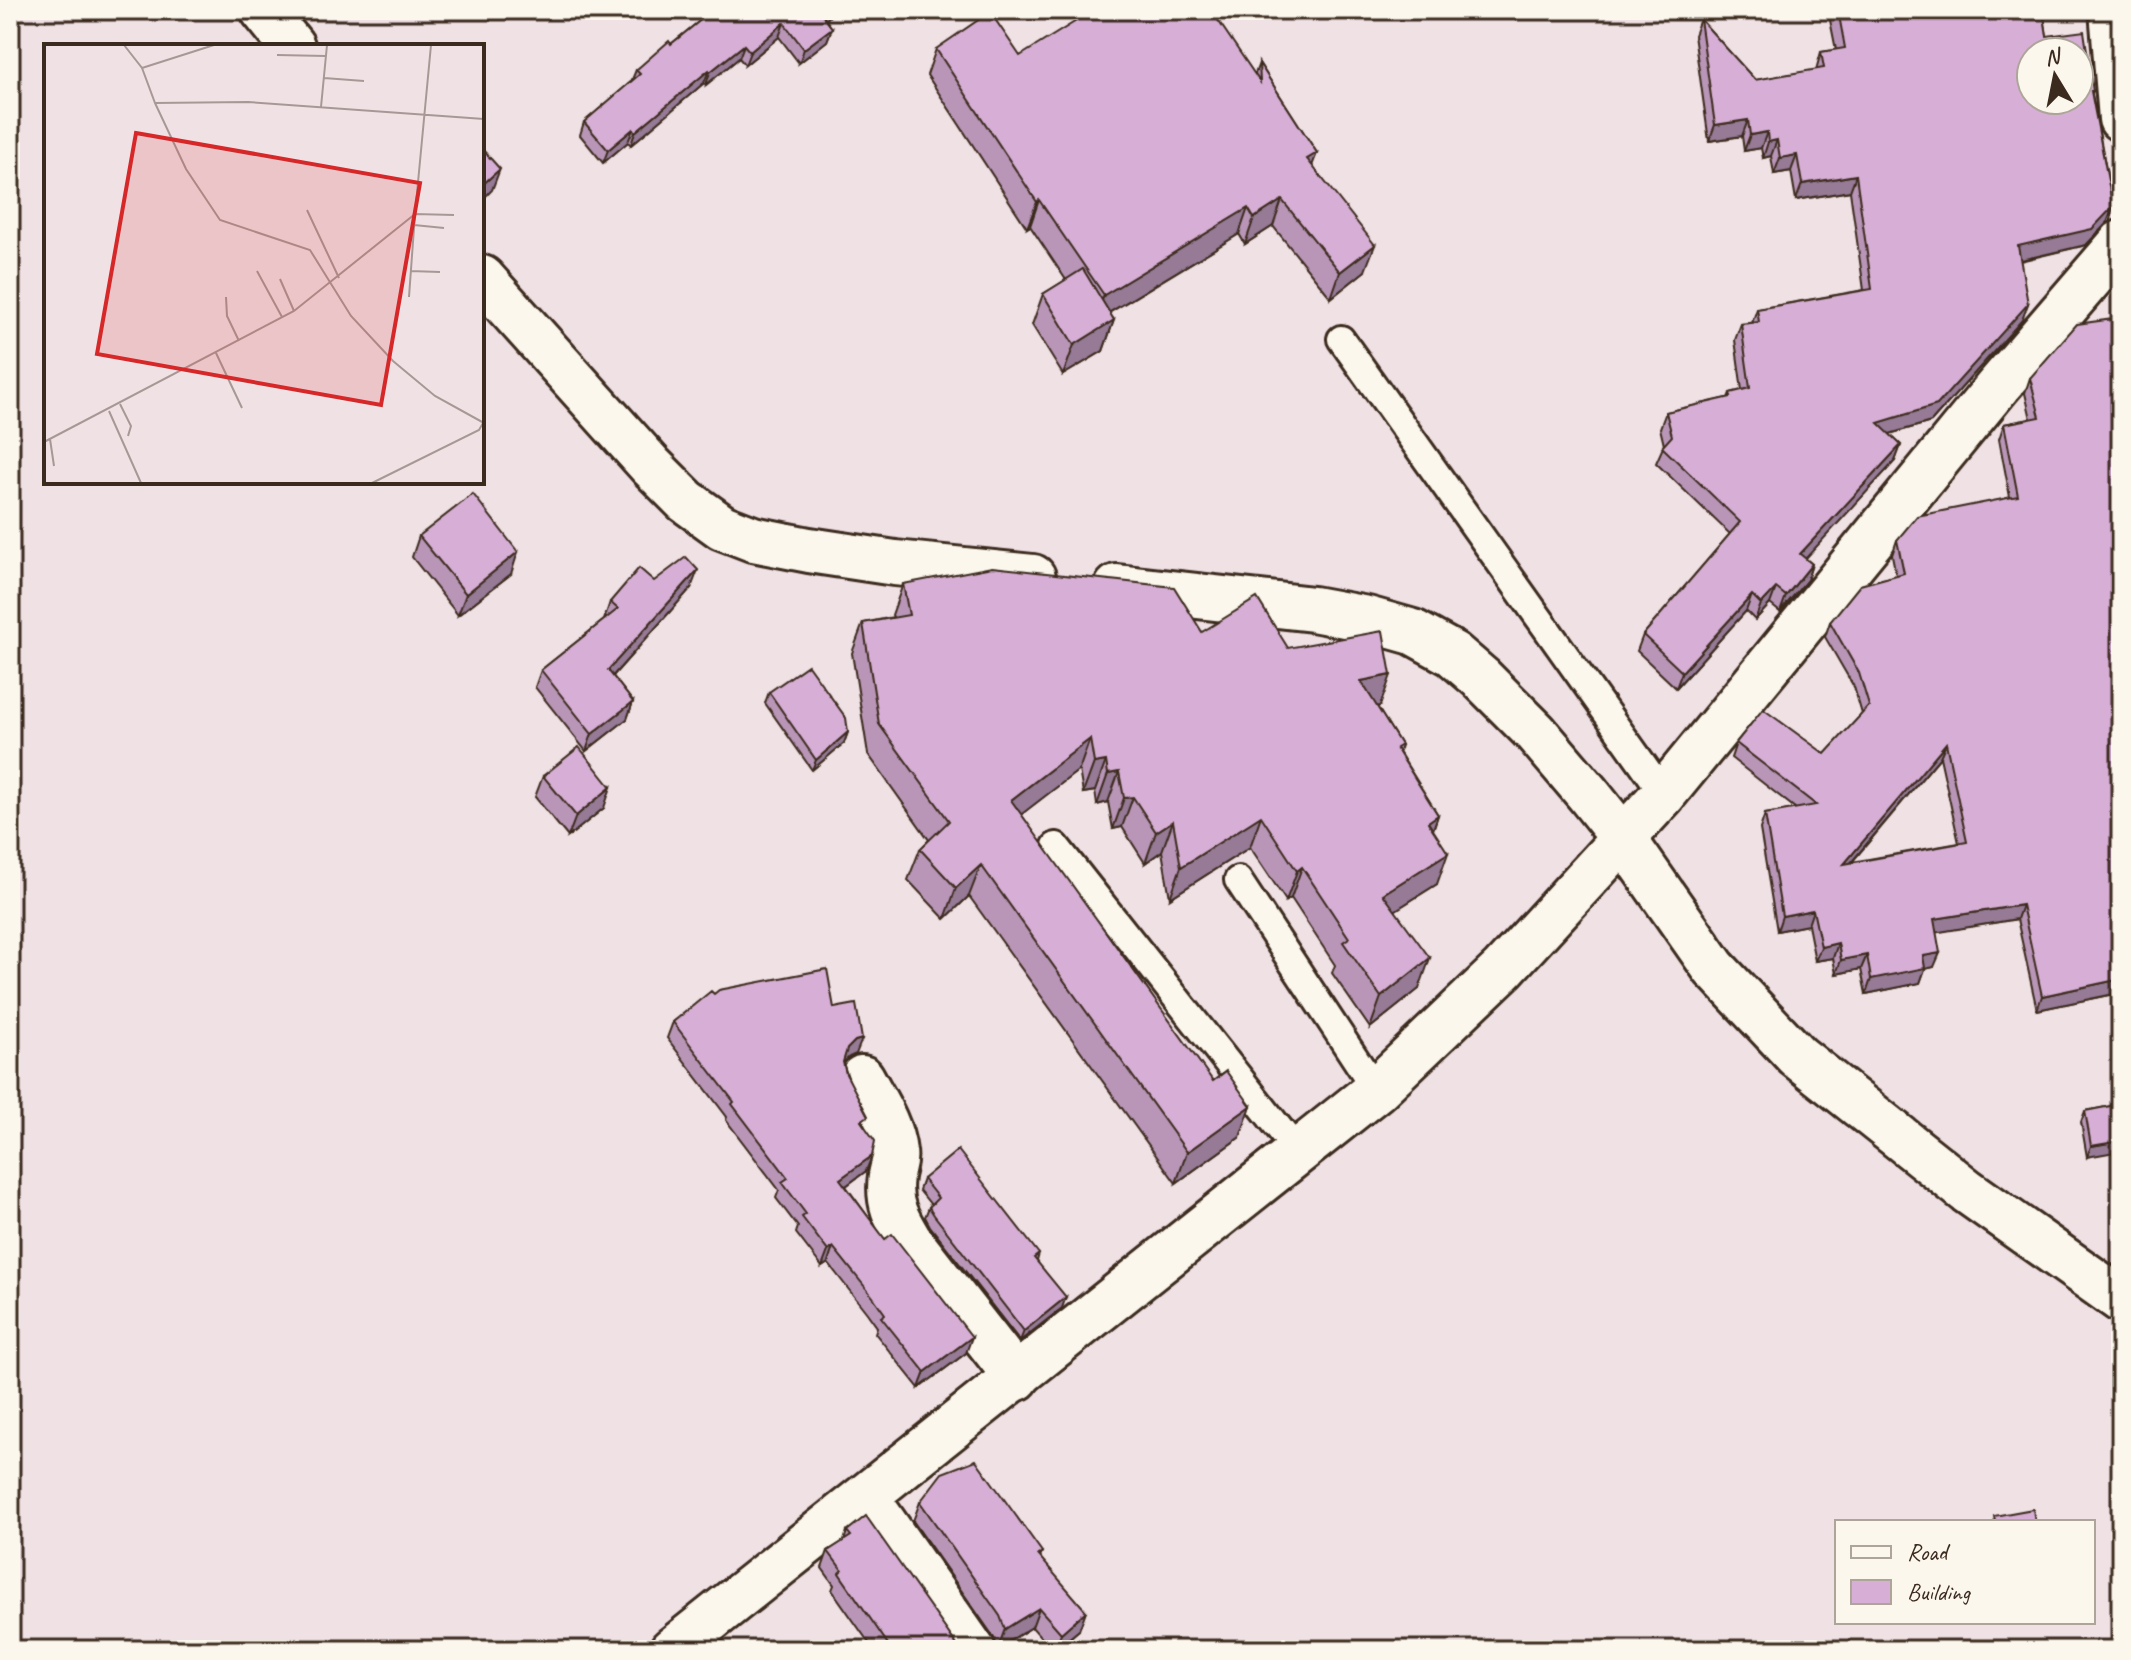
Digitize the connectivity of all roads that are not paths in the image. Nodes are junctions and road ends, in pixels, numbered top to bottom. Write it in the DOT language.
graph roads {
  1 [pos="263,10"];
  2 [pos="2112,10"];
  3 [pos="290,44"];
  4 [pos="2121,119"];
  5 [pos="2121,243"];
  6 [pos="484,280"];
  7 [pos="1341,339"];
  8 [pos="1664,794"];
  9 [pos="1623,838"];
  10 [pos="1056,846"];
  11 [pos="1238,880"];
  12 [pos="862,1078"];
  13 [pos="1376,1090"];
  14 [pos="1298,1152"];
  15 [pos="2121,1300"];
  16 [pos="1017,1378"];
  17 [pos="866,1497"];
  18 [pos="672,1650"];
  19 [pos="973,1650"];
  1 -- 3 [label="street"];
  2 -- 4 [label="street"];
  5 -- 8 [label="street"];
  6 -- 9 [label="street"];
  7 -- 8 [label="lane"];
  8 -- 9 [label="street"];
  9 -- 13 [label="street"];
  9 -- 15 [label="street"];
  10 -- 14 [label="lane"];
  11 -- 13 [label="lane"];
  12 -- 16 [label="street"];
  13 -- 14 [label="street"];
  14 -- 16 [label="street"];
  16 -- 17 [label="street"];
  17 -- 18 [label="street"];
  17 -- 19 [label="street"];
}
